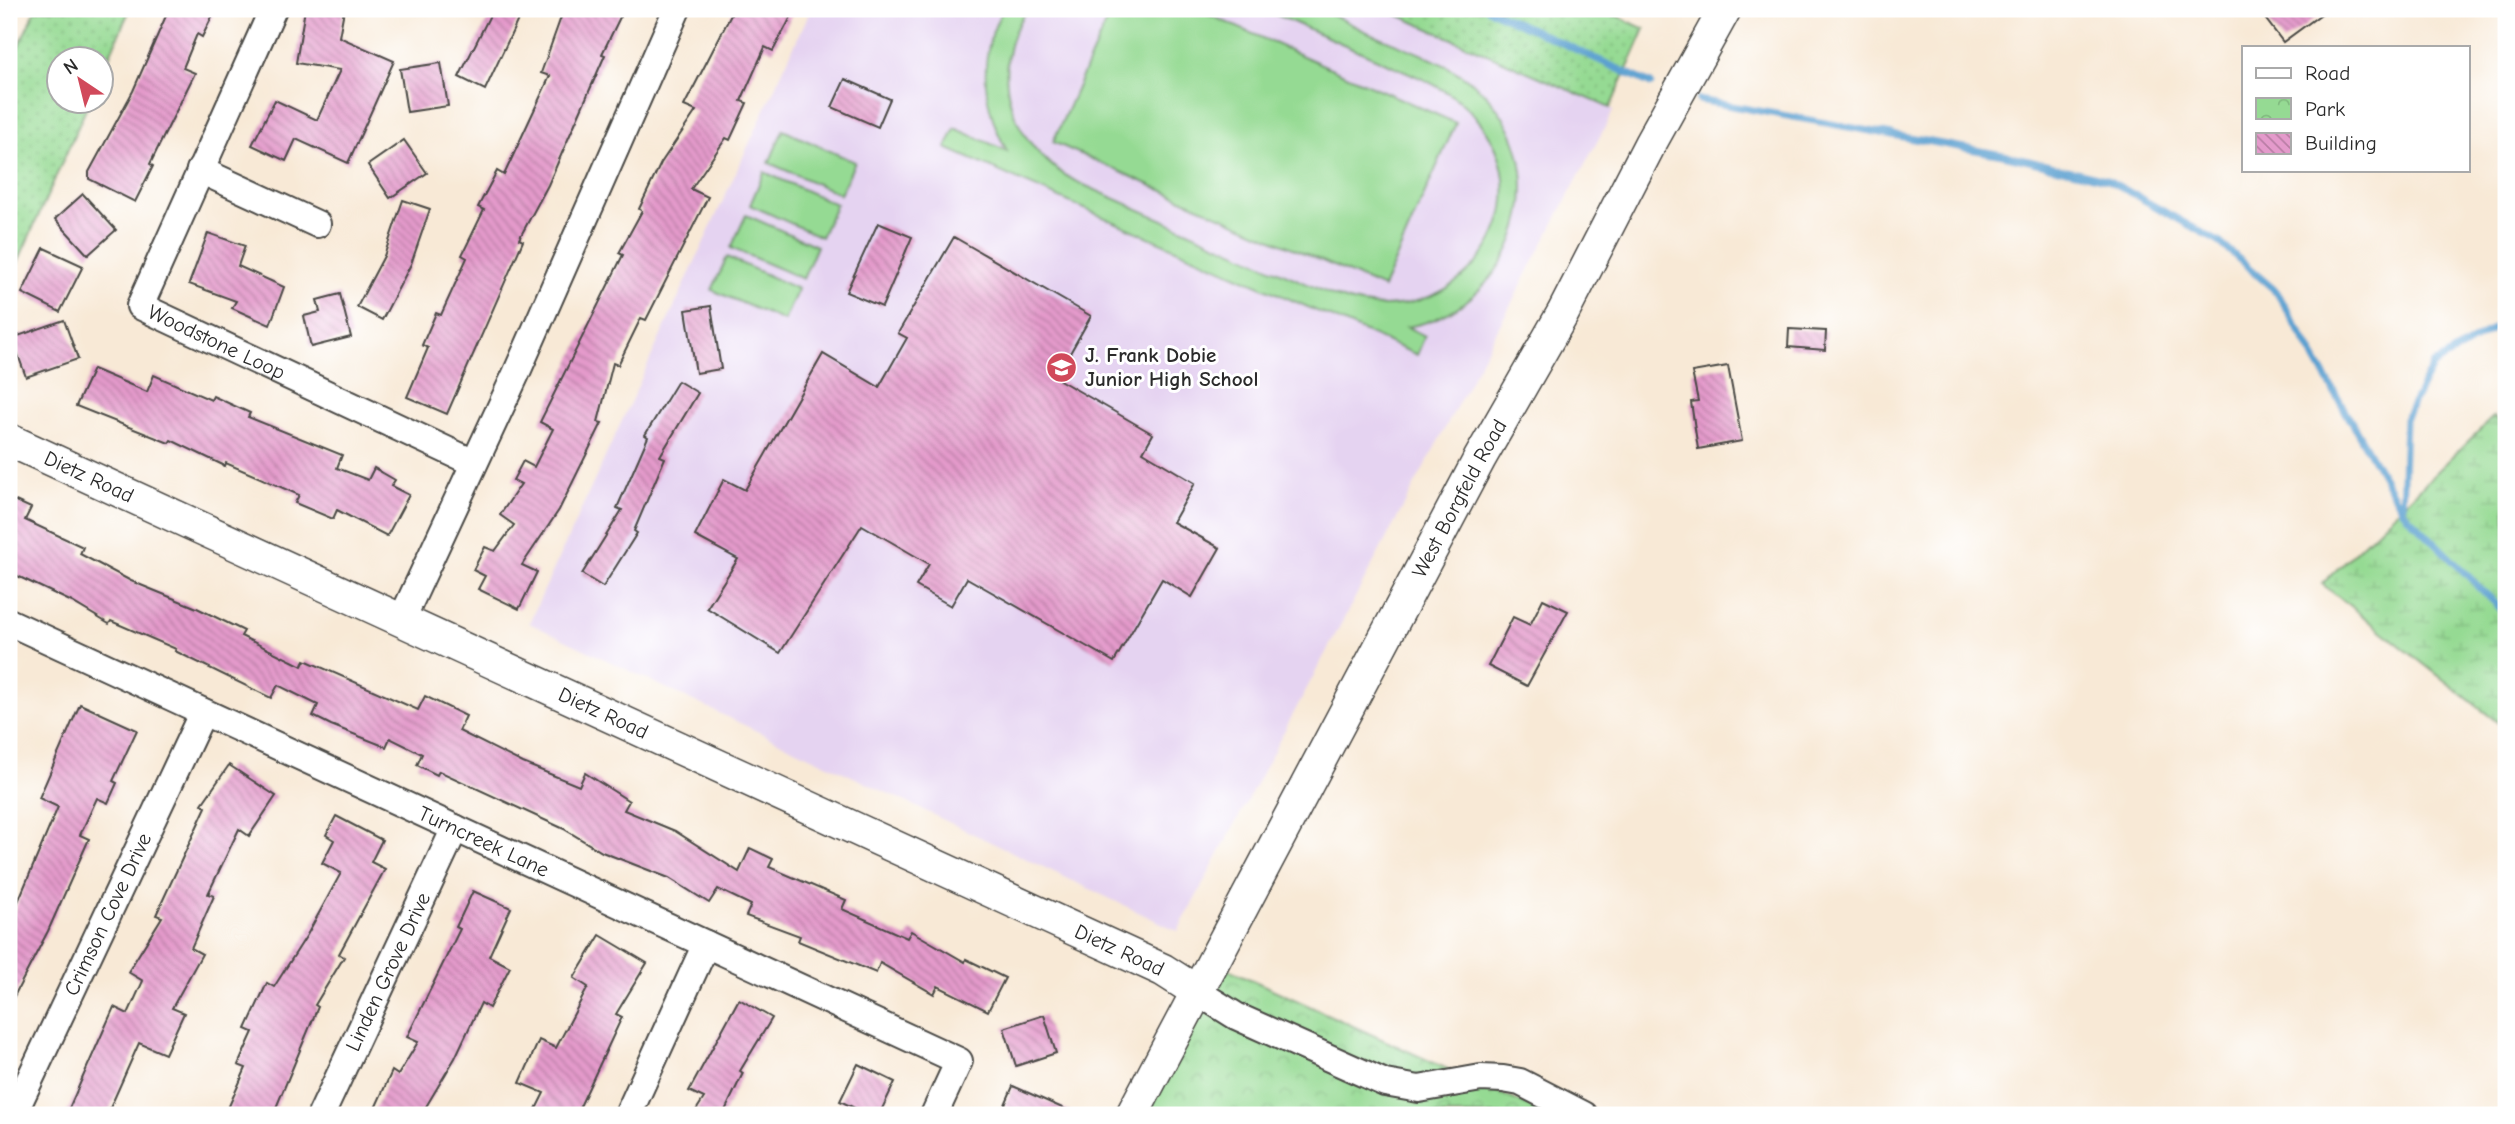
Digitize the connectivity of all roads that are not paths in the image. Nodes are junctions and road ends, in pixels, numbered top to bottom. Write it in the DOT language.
graph roads {
  1 [pos="273,9"];
  2 [pos="677,9"];
  3 [pos="1725,9"];
  4 [pos="200,170"];
  5 [pos="317,224"];
  6 [pos="9,440"];
  7 [pos="474,463"];
  8 [pos="402,620"];
  9 [pos="9,622"];
  10 [pos="203,712"];
  11 [pos="454,828"];
  12 [pos="706,944"];
  13 [pos="1196,991"];
  14 [pos="13,1115"];
  15 [pos="321,1115"];
  16 [pos="628,1115"];
  17 [pos="934,1115"];
  18 [pos="1132,1115"];
  19 [pos="1584,1115"];
  1 -- 4 [label="street, Woodstone Loop"];
  2 -- 7 [label="street"];
  3 -- 13 [label="street, West Borgfeld Road"];
  4 -- 5 [label="street"];
  4 -- 7 [label="street, Woodstone Loop"];
  6 -- 8 [label="street, Dietz Road"];
  7 -- 8 [label="street"];
  8 -- 13 [label="street, Dietz Road"];
  9 -- 10 [label="street, Turncreek Lane"];
  10 -- 11 [label="street, Turncreek Lane"];
  10 -- 14 [label="street, Crimson Cove Drive"];
  11 -- 12 [label="street, Turncreek Lane"];
  11 -- 15 [label="street, Linden Grove Drive"];
  12 -- 16 [label="street"];
  12 -- 17 [label="street, Turncreek Lane"];
  13 -- 18 [label="street, West Borgfeld Road"];
  13 -- 19 [label="street"];
}
